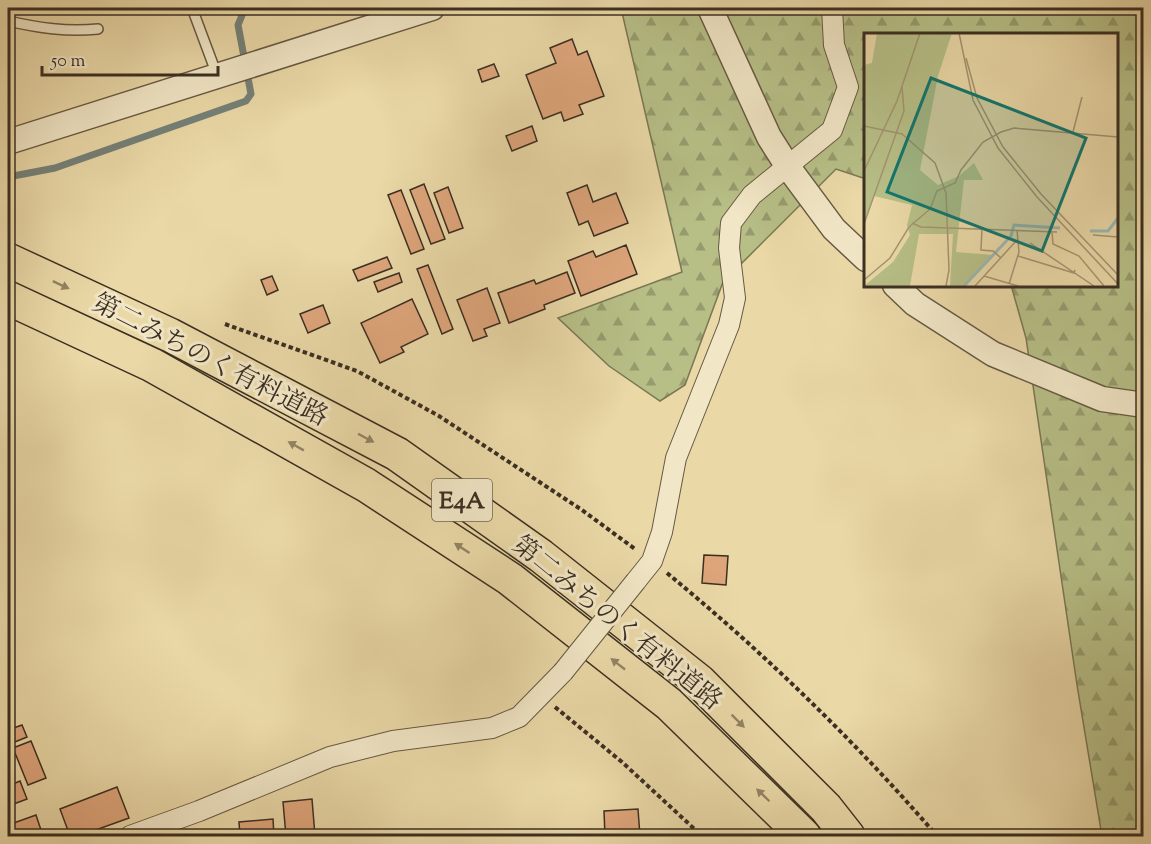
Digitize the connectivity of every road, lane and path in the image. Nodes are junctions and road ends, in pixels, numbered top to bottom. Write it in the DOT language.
graph roads {
  1 [pos="432,8"];
  2 [pos="710,8"];
  3 [pos="832,8"];
  4 [pos="194,10"];
  5 [pos="8,21"];
  6 [pos="98,29"];
  7 [pos="217,75"];
  8 [pos="8,142"];
  9 [pos="788,167"];
  10 [pos="864,257"];
  11 [pos="8,260"];
  12 [pos="895,286"];
  13 [pos="8,298"];
  14 [pos="225,324"];
  15 [pos="1143,405"];
  16 [pos="652,561"];
  17 [pos="540,696"];
  18 [pos="130,837"];
  19 [pos="702,837"];
  20 [pos="804,837"];
  21 [pos="848,837"];
  22 [pos="937,837"];
  1 -- 7 [label="street"];
  2 -- 9 [label="street"];
  3 -- 9 [label="street"];
  4 -- 7 [label="lane"];
  5 -- 6 [label="lane"];
  7 -- 8 [label="street"];
  9 -- 10 [label="street"];
  9 -- 16 [label="street"];
  11 -- 21 [label="highway, 第二みちのく有料道路 / E4A, one-way"];
  12 -- 15 [label="street"];
  20 -- 13 [label="highway, 第二みちのく有料道路 / E4A, one-way"];
  14 -- 16 [label="path"];
  16 -- 17 [label="street, bridge"];
  16 -- 22 [label="path"];
  17 -- 18 [label="street"];
  17 -- 19 [label="path"];
}
